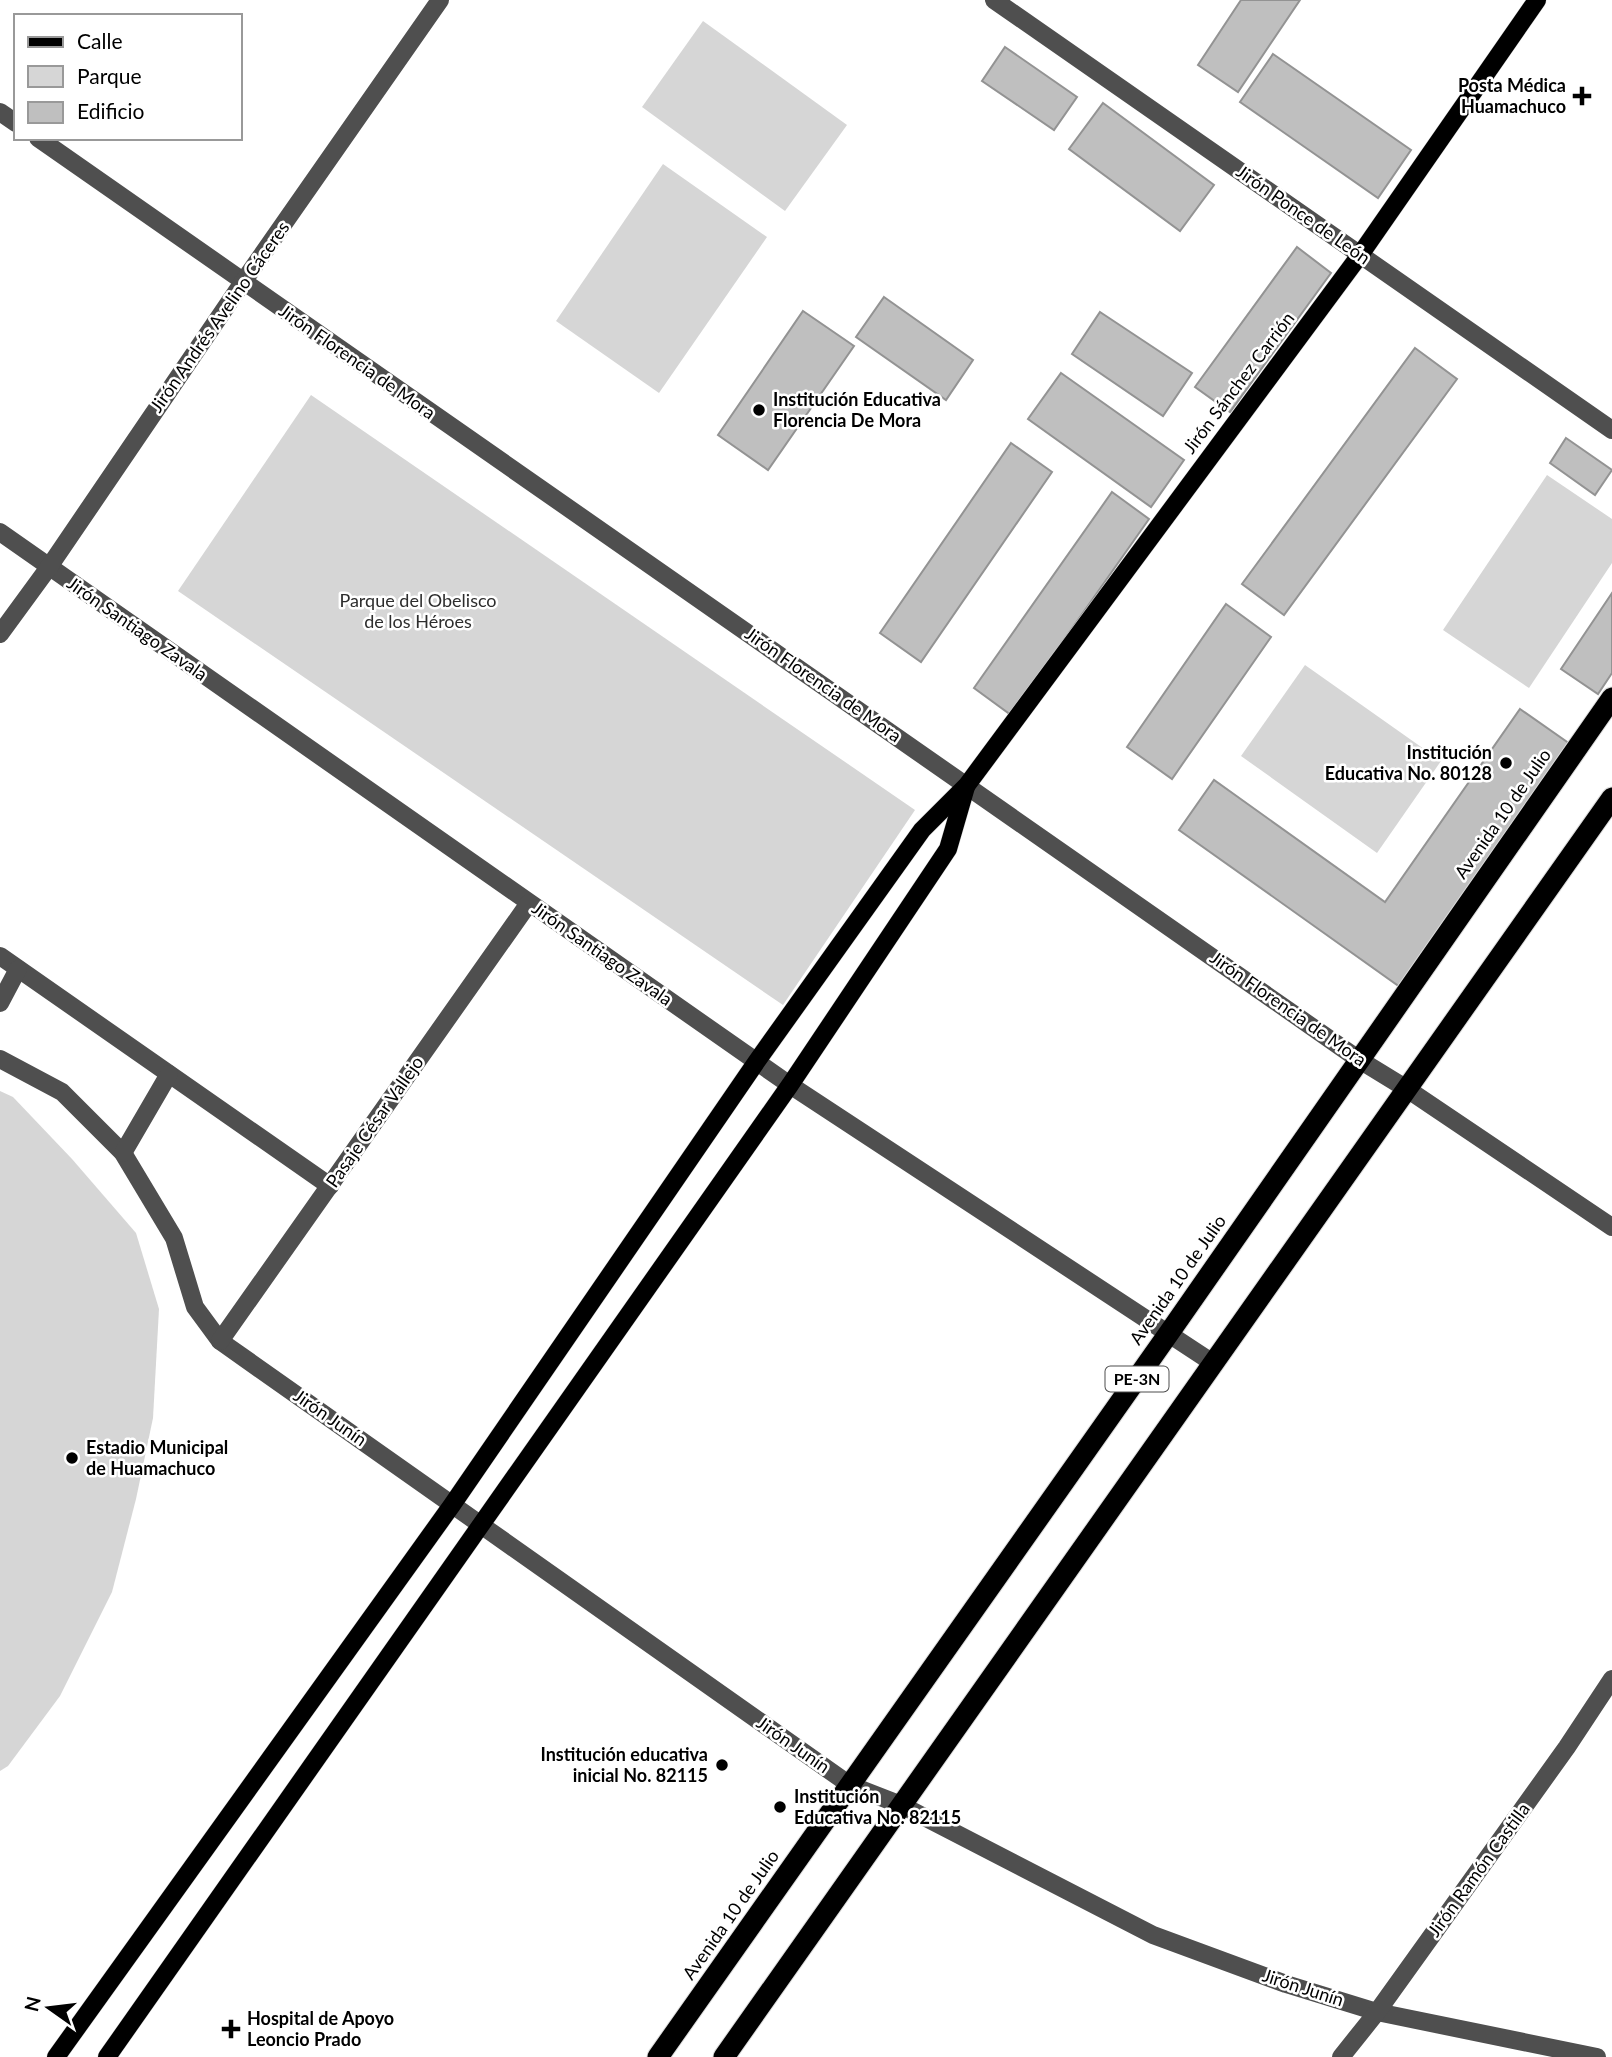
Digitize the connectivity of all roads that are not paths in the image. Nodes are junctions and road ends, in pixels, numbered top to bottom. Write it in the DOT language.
graph roads {
  1 [pos="440,0"];
  2 [pos="994,0"];
  3 [pos="1537,0"];
  4 [pos="41,140"];
  5 [pos="1360,254"];
  6 [pos="243,282"];
  7 [pos="1612,430"];
  8 [pos="0,532"];
  9 [pos="49,567"];
  10 [pos="0,635"];
  11 [pos="1612,698"];
  12 [pos="967,785"];
  13 [pos="1612,798"];
  14 [pos="529,903"];
  15 [pos="0,956"];
  16 [pos="18,969"];
  17 [pos="0,1003"];
  18 [pos="0,1059"];
  19 [pos="1359,1059"];
  20 [pos="757,1062"];
  21 [pos="169,1074"];
  22 [pos="790,1085"];
  23 [pos="1407,1089"];
  24 [pos="123,1153"];
  25 [pos="330,1185"];
  26 [pos="1612,1227"];
  27 [pos="1169,1333"];
  28 [pos="220,1341"];
  29 [pos="1213,1363"];
  30 [pos="452,1505"];
  31 [pos="481,1525"];
  32 [pos="1612,1679"];
  33 [pos="849,1785"];
  34 [pos="901,1805"];
  35 [pos="1377,2012"];
  36 [pos="56,2057"];
  37 [pos="107,2057"];
  38 [pos="658,2057"];
  39 [pos="724,2057"];
  40 [pos="1341,2057"];
  41 [pos="1597,2057"];
  1 -- 6 [label="street, Jirón Andrés Avelino Cáceres"];
  2 -- 5 [label="street, Jirón Ponce de León"];
  3 -- 5 [label="main road, Jirón Sánchez Carrión"];
  4 -- 6 [label="street, Jirón Florencia de Mora"];
  5 -- 7 [label="street, Jirón Ponce de León"];
  5 -- 12 [label="main road, Jirón Sánchez Carrión"];
  6 -- 9 [label="street, Jirón Andrés Avelino Cáceres"];
  6 -- 12 [label="street, Jirón Florencia de Mora"];
  8 -- 9 [label="street, Jirón Santiago Zavala"];
  9 -- 10 [label="street, Jirón Andrés Avelino Cáceres"];
  9 -- 14 [label="street, Jirón Santiago Zavala"];
  11 -- 19 [label="highway, Avenida 10 de Julio / PE-3N"];
  12 -- 19 [label="street, Jirón Florencia de Mora"];
  12 -- 20 [label="main road"];
  12 -- 22 [label="main road"];
  13 -- 23 [label="highway, PE-3N"];
  14 -- 20 [label="street, Jirón Santiago Zavala"];
  14 -- 25 [label="street, Pasaje César Vallejo"];
  15 -- 16 [label="street"];
  16 -- 17 [label="street"];
  16 -- 21 [label="street"];
  18 -- 24 [label="street, Jirón Junín"];
  19 -- 23 [label="street, Jirón Florencia de Mora"];
  19 -- 27 [label="highway, Avenida 10 de Julio / PE-3N"];
  20 -- 22 [label="street, Jirón Santiago Zavala"];
  20 -- 30 [label="main road"];
  21 -- 24 [label="street"];
  21 -- 25 [label="street"];
  22 -- 27 [label="street, Jirón Santiago Zavala"];
  22 -- 31 [label="main road"];
  23 -- 26 [label="street, Jirón Florencia de Mora"];
  23 -- 29 [label="highway, PE-3N"];
  24 -- 28 [label="street, Jirón Junín"];
  25 -- 28 [label="street, Pasaje César Vallejo"];
  27 -- 29 [label="street, Jirón Santiago Zavala"];
  27 -- 33 [label="highway, Avenida 10 de Julio / PE-3N"];
  28 -- 30 [label="street, Jirón Junín"];
  29 -- 34 [label="highway, PE-3N"];
  30 -- 31 [label="street, Jirón Junín"];
  30 -- 36 [label="main road"];
  31 -- 33 [label="street, Jirón Junín"];
  31 -- 37 [label="main road"];
  32 -- 35 [label="street, Jirón Ramón Castilla"];
  33 -- 34 [label="street, Jirón Junín"];
  33 -- 38 [label="highway, Avenida 10 de Julio / PE-3N"];
  34 -- 35 [label="street, Jirón Junín"];
  34 -- 39 [label="highway, PE-3N"];
  35 -- 40 [label="street, Jirón Ramón Castilla"];
  35 -- 41 [label="street, Jirón Junín"];
}
